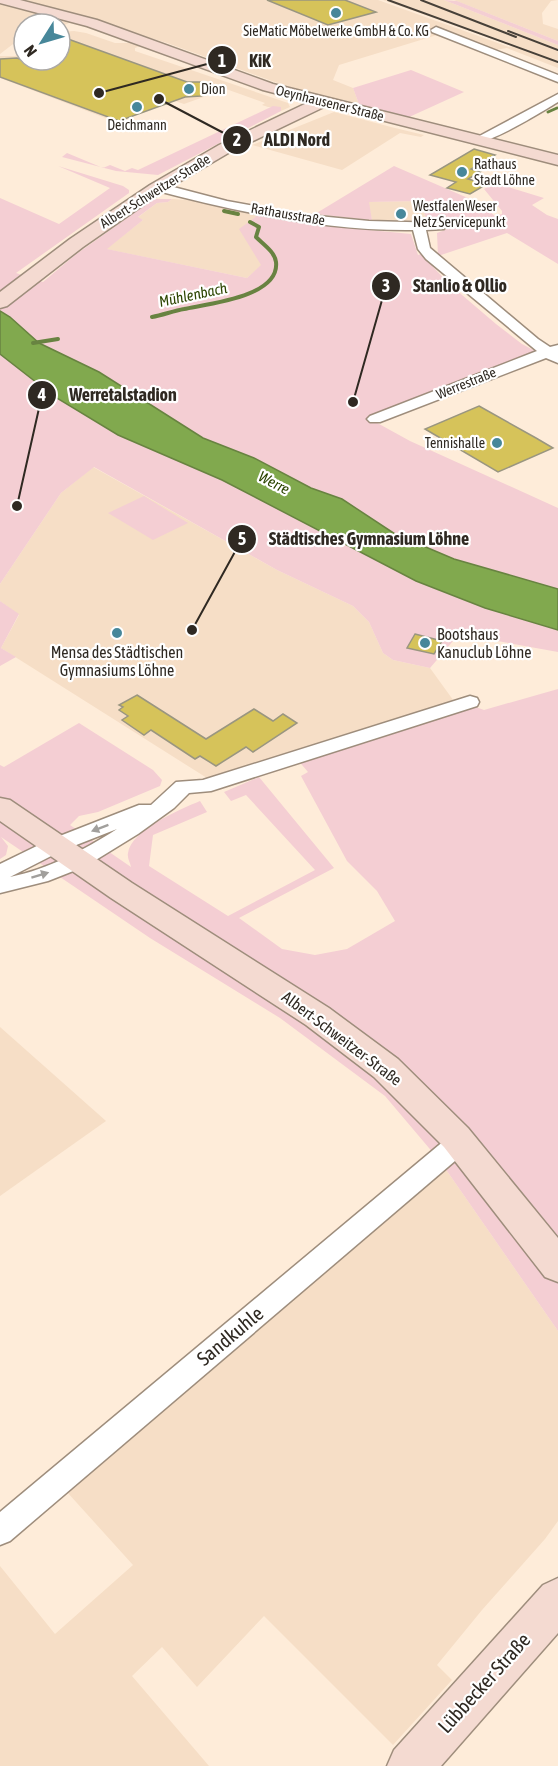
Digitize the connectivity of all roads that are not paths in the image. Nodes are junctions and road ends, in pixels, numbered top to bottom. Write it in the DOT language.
graph roads {
  1 [pos="5,0"];
  2 [pos="0,3"];
  3 [pos="436,30"];
  4 [pos="558,79"];
  5 [pos="268,87"];
  6 [pos="558,97"];
  7 [pos="322,102"];
  8 [pos="536,110"];
  9 [pos="294,115"];
  10 [pos="552,115"];
  11 [pos="477,140"];
  12 [pos="558,160"];
  13 [pos="158,187"];
  14 [pos="440,226"];
  15 [pos="419,227"];
  16 [pos="0,302"];
  17 [pos="554,353"];
  18 [pos="375,419"];
  19 [pos="470,702"];
  20 [pos="174,798"];
  21 [pos="0,807"];
  22 [pos="67,854"];
  23 [pos="0,873"];
  24 [pos="0,886"];
  25 [pos="460,1142"];
  26 [pos="558,1266"];
  27 [pos="0,1531"];
  28 [pos="558,1600"];
  29 [pos="410,1766"];
  1 -- 2 [label="street"];
  1 -- 5 [label="main road, Oeynhausener Straße"];
  3 -- 4 [label="street"];
  5 -- 7 [label="main road, Oeynhausener Straße"];
  5 -- 9 [label="main road"];
  6 -- 8 [label="street"];
  7 -- 9 [label="main road, Albert-Schweitzer-Straße"];
  7 -- 11 [label="main road, Oeynhausener Straße"];
  8 -- 10 [label="street"];
  8 -- 11 [label="street"];
  9 -- 13 [label="main road, Albert-Schweitzer-Straße"];
  11 -- 12 [label="main road, Oeynhausener Straße"];
  13 -- 15 [label="street, Rathausstraße"];
  13 -- 16 [label="main road, Albert-Schweitzer-Straße"];
  14 -- 15 [label="street, Rathausstraße"];
  15 -- 17 [label="street"];
  17 -- 18 [label="street, Werrestraße"];
  19 -- 20 [label="street"];
  20 -- 22 [label="street, one-way"];
  20 -- 22 [label="street"];
  21 -- 22 [label="main road, Albert-Schweitzer-Straße"];
  22 -- 23 [label="street"];
  24 -- 22 [label="street, one-way"];
  22 -- 25 [label="main road, Albert-Schweitzer-Straße"];
  25 -- 26 [label="main road, Albert-Schweitzer-Straße"];
  25 -- 27 [label="street, Sandkuhle"];
  28 -- 29 [label="main road, Lübbecker Straße"];
}
